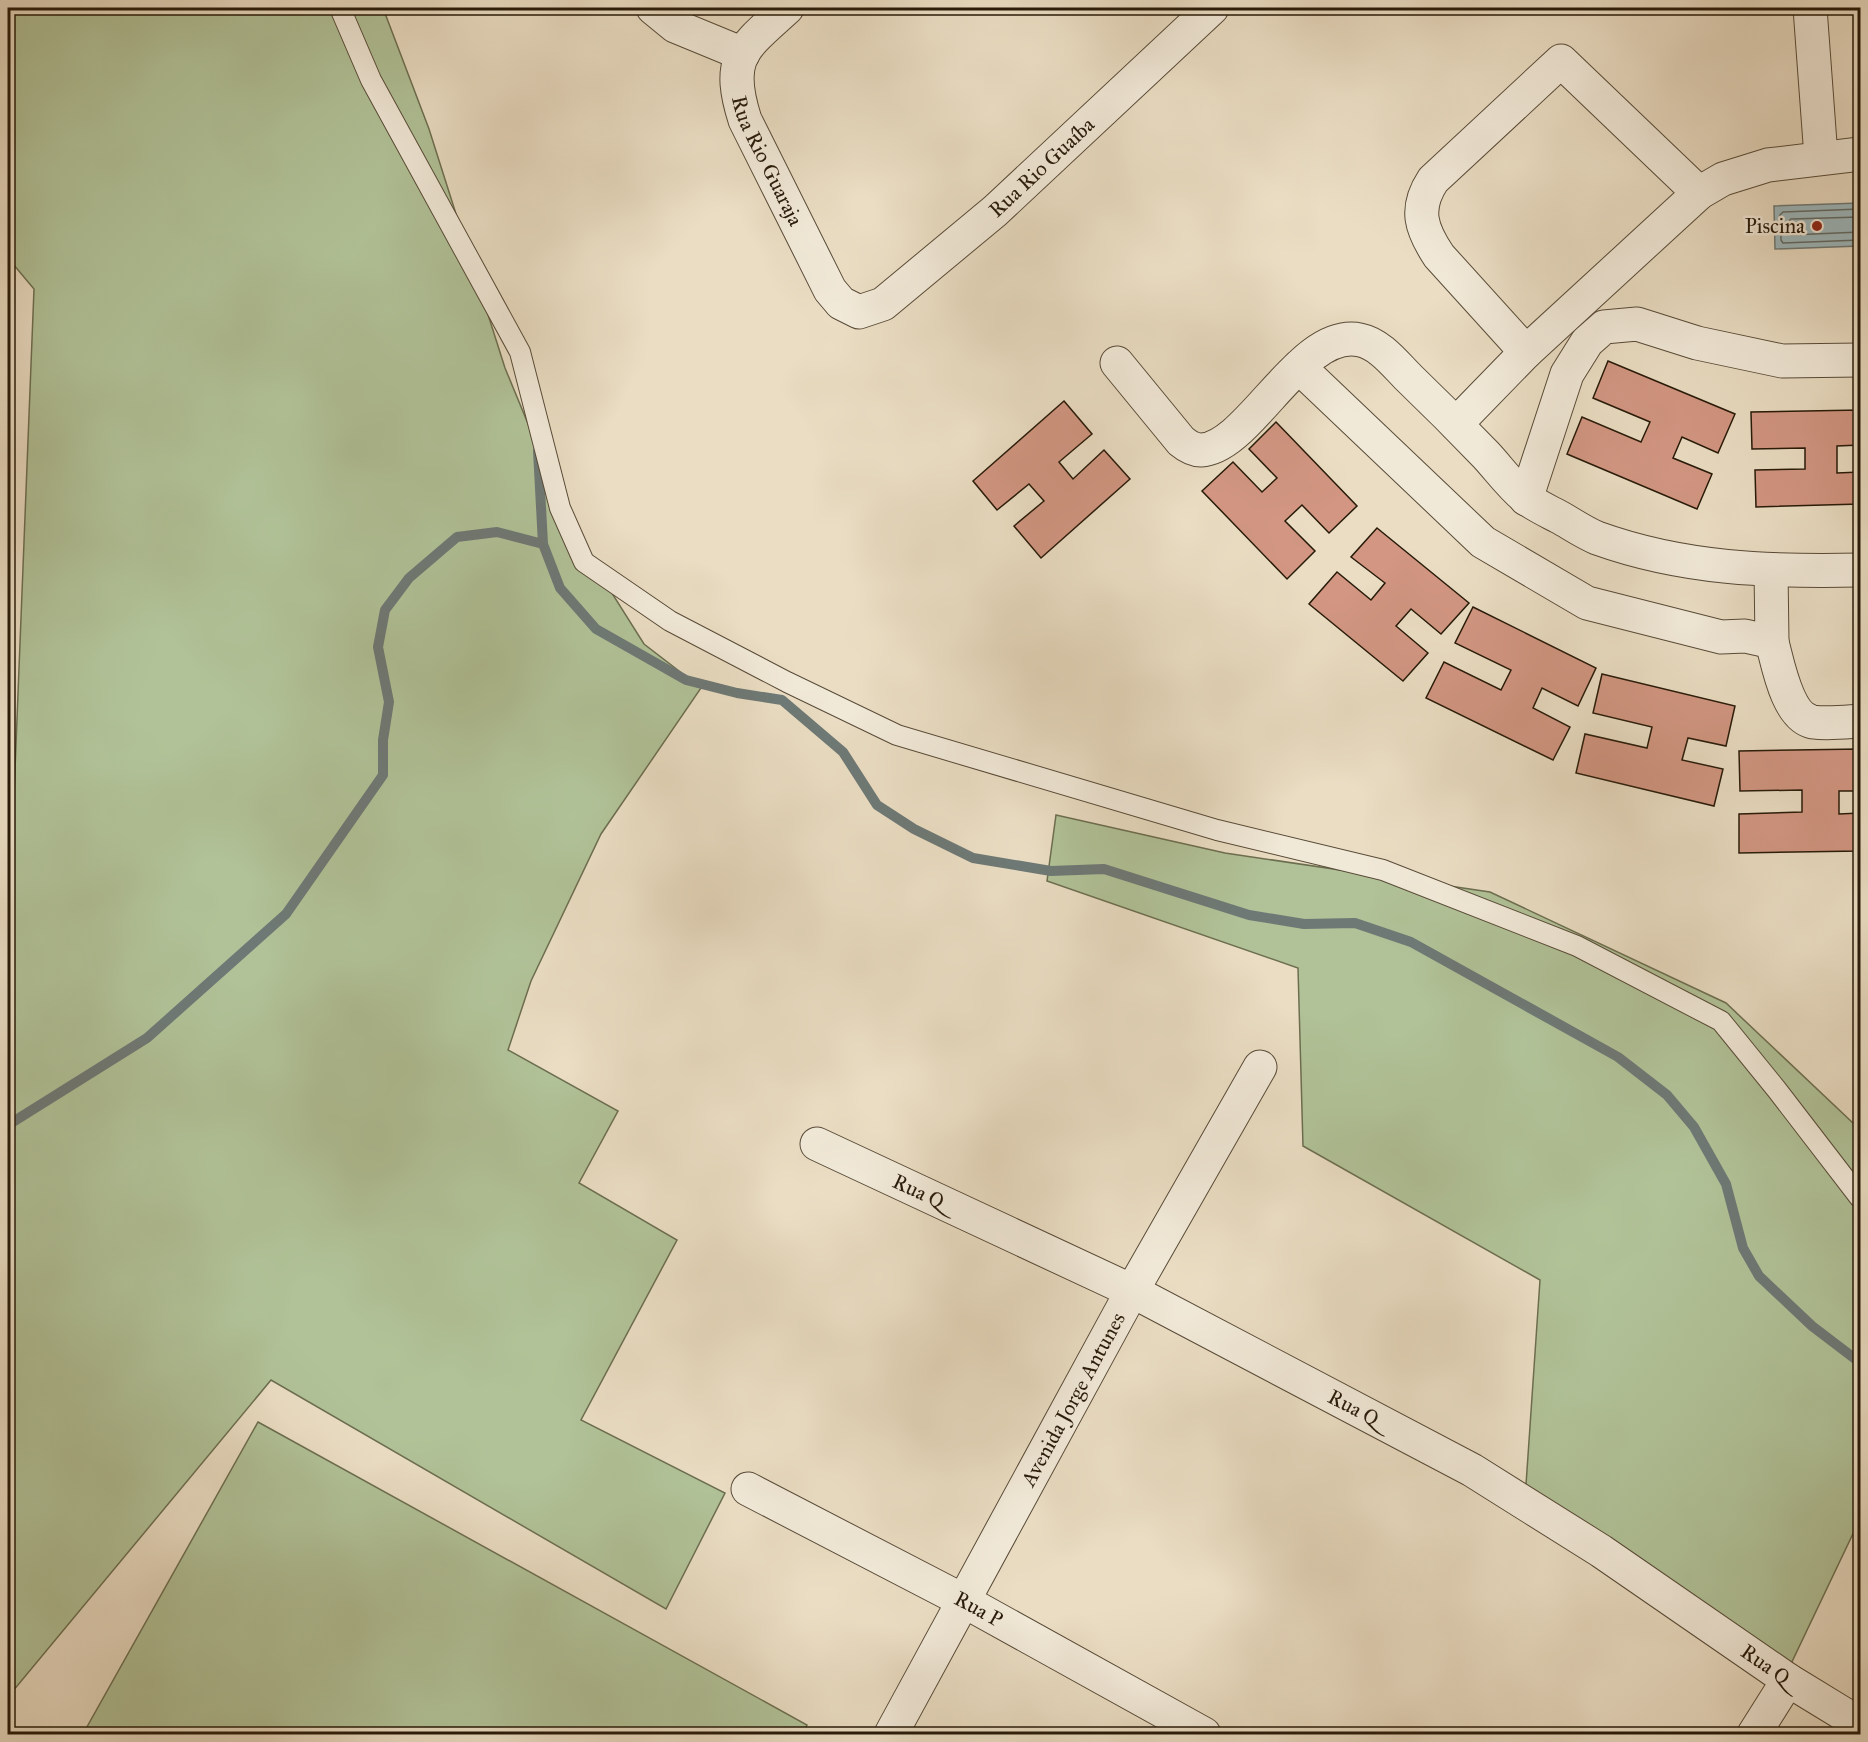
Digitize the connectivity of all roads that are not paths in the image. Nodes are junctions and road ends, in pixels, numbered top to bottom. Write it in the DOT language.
graph roads {
  1 [pos="340,8"];
  2 [pos="653,8"];
  3 [pos="788,8"];
  4 [pos="1212,8"];
  5 [pos="1810,8"];
  6 [pos="742,54"];
  7 [pos="1860,154"];
  8 [pos="1821,158"];
  9 [pos="1699,193"];
  10 [pos="859,312"];
  11 [pos="1526,352"];
  12 [pos="1860,360"];
  13 [pos="1117,363"];
  14 [pos="1299,367"];
  15 [pos="1456,424"];
  16 [pos="1526,499"];
  17 [pos="1771,570"];
  18 [pos="1860,570"];
  19 [pos="1772,642"];
  20 [pos="1860,722"];
  21 [pos="1260,1067"];
  22 [pos="817,1144"];
  23 [pos="1860,1198"];
  24 [pos="1132,1291"];
  25 [pos="748,1489"];
  26 [pos="964,1601"];
  27 [pos="1788,1680"];
  28 [pos="1860,1724"];
  29 [pos="891,1734"];
  30 [pos="1204,1734"];
  31 [pos="1754,1734"];
  1 -- 23 [label="lane"];
  2 -- 6 [label="street"];
  3 -- 6 [label="street"];
  4 -- 10 [label="street, Rua Rio Guaíba"];
  5 -- 8 [label="street"];
  6 -- 10 [label="street, Rua Rio Guaraja"];
  7 -- 8 [label="street"];
  8 -- 9 [label="street"];
  9 -- 11 [label="street"];
  9 -- 11 [label="street"];
  11 -- 15 [label="street"];
  12 -- 16 [label="street"];
  13 -- 14 [label="street"];
  14 -- 15 [label="street"];
  14 -- 19 [label="street"];
  15 -- 16 [label="street"];
  16 -- 17 [label="street"];
  17 -- 18 [label="street"];
  17 -- 19 [label="street"];
  19 -- 20 [label="street"];
  21 -- 24 [label="street, Avenida Jorge Antunes"];
  22 -- 24 [label="street, Rua Q"];
  24 -- 26 [label="street, Avenida Jorge Antunes"];
  24 -- 27 [label="street, Rua Q"];
  25 -- 26 [label="street, Rua P"];
  26 -- 29 [label="street, Avenida Jorge Antunes"];
  26 -- 30 [label="street, Rua P"];
  27 -- 28 [label="street, Rua Q"];
  27 -- 31 [label="street"];
}
